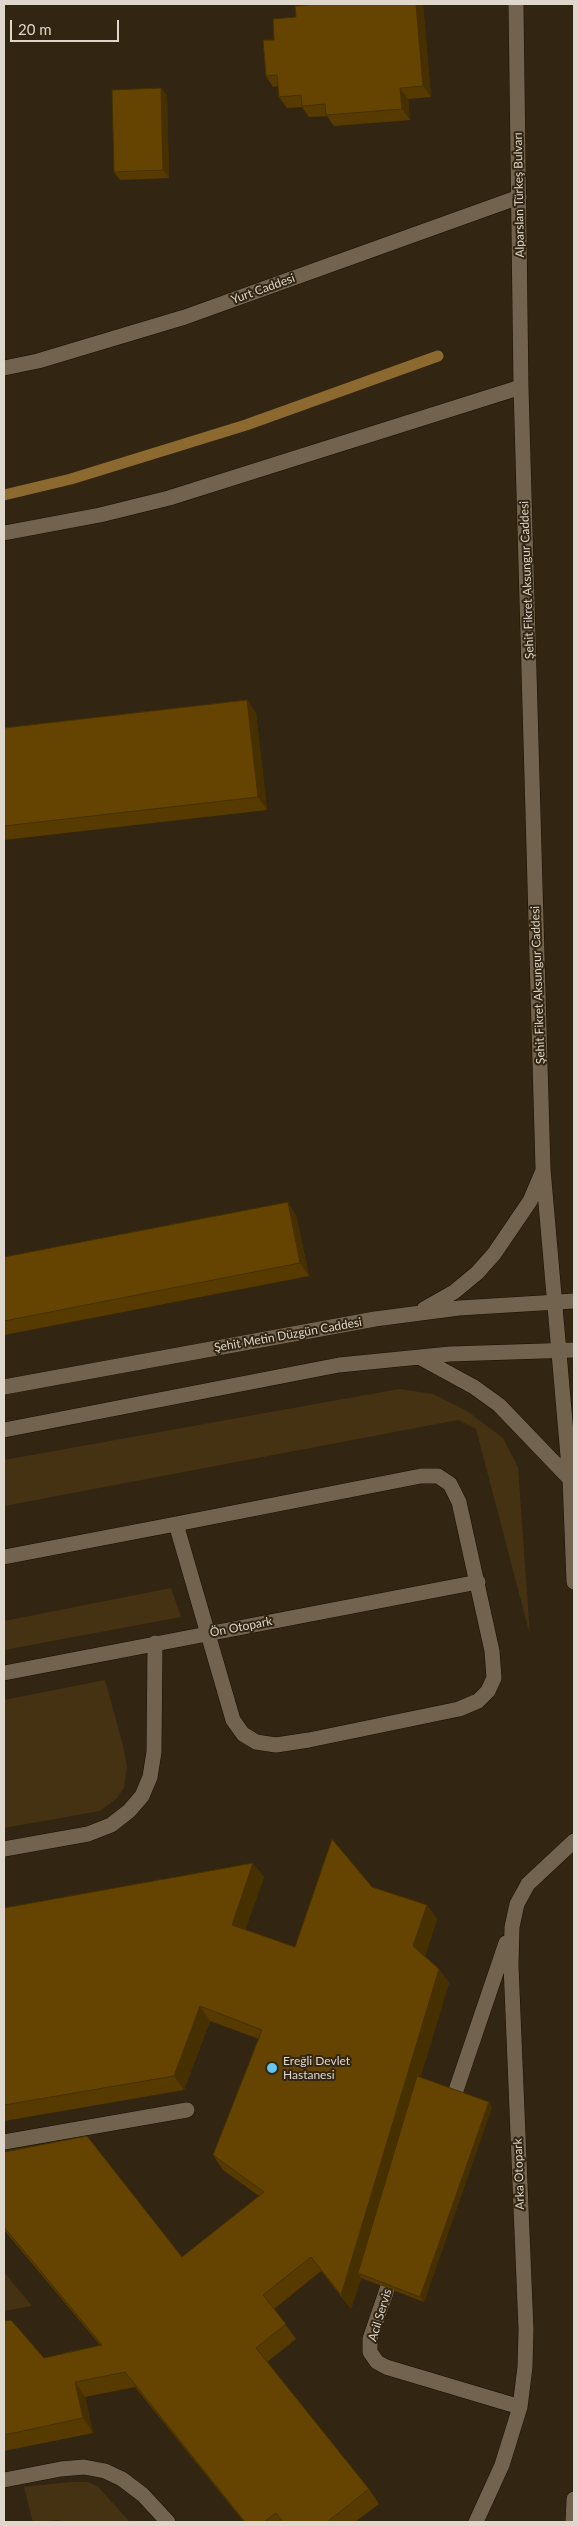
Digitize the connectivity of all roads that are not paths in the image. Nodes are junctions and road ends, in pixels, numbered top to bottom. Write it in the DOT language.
graph roads {
  1 [pos="516,4"];
  2 [pos="519,197"];
  3 [pos="4,368"];
  4 [pos="521,387"];
  5 [pos="4,533"];
  6 [pos="543,1169"];
  7 [pos="555,1302"];
  8 [pos="574,1302"];
  9 [pos="416,1314"];
  10 [pos="567,1350"];
  11 [pos="419,1358"];
  12 [pos="4,1387"];
  13 [pos="4,1430"];
  14 [pos="570,1479"];
  15 [pos="176,1524"];
  16 [pos="4,1557"];
  17 [pos="478,1582"];
  18 [pos="574,1582"];
  19 [pos="207,1634"];
  20 [pos="155,1643"];
  21 [pos="4,1673"];
  22 [pos="574,1841"];
  23 [pos="4,1849"];
  24 [pos="512,1927"];
  25 [pos="187,2110"];
  26 [pos="444,2124"];
  27 [pos="4,2142"];
  28 [pos="399,2254"];
  29 [pos="520,2407"];
  30 [pos="4,2480"];
  31 [pos="574,2499"];
  32 [pos="168,2522"];
  33 [pos="476,2522"];
  34 [pos="573,2522"];
  1 -- 2 [label="main road, Alparslan Türkeş Bulvarı"];
  2 -- 3 [label="main road, Yurt Caddesi"];
  2 -- 4 [label="main road, Alparslan Türkeş Bulvarı"];
  4 -- 5 [label="main road"];
  4 -- 6 [label="main road, Şehit Fikret Aksungur Caddesi"];
  6 -- 7 [label="main road, Şehit Fikret Aksungur Caddesi"];
  6 -- 9 [label="main road"];
  7 -- 8 [label="main road, Şehit Metin Düzgün Caddesi"];
  7 -- 9 [label="main road, Şehit Metin Düzgün Caddesi"];
  7 -- 10 [label="main road, Şehit Fikret Aksungur Caddesi"];
  9 -- 12 [label="main road, Şehit Metin Düzgün Caddesi"];
  10 -- 11 [label="main road"];
  10 -- 14 [label="main road, Şehit Fikret Aksungur Caddesi"];
  11 -- 13 [label="main road"];
  11 -- 14 [label="main road"];
  14 -- 18 [label="main road, Şehit Fikret Aksungur Caddesi"];
  15 -- 16 [label="main road"];
  15 -- 17 [label="main road"];
  15 -- 19 [label="main road"];
  17 -- 19 [label="main road, Ön Otopark"];
  17 -- 19 [label="main road"];
  19 -- 20 [label="main road, Ön Otopark"];
  20 -- 21 [label="main road, Ön Otopark"];
  20 -- 23 [label="main road"];
  22 -- 24 [label="main road, Arka Otopark"];
  24 -- 26 [label="main road"];
  24 -- 29 [label="main road, Arka Otopark"];
  25 -- 27 [label="main road"];
  28 -- 29 [label="main road, Acil Servis"];
  29 -- 33 [label="main road, Arka Otopark"];
  30 -- 32 [label="main road"];
  31 -- 34 [label="main road"];
}
